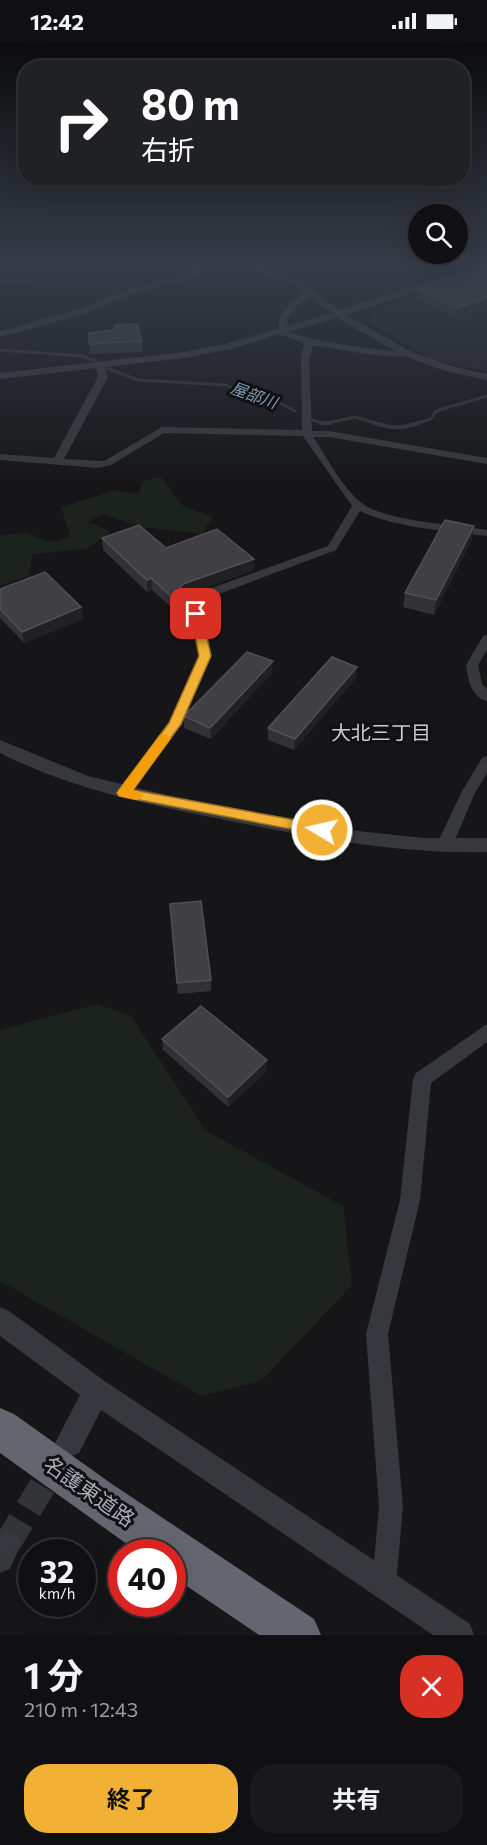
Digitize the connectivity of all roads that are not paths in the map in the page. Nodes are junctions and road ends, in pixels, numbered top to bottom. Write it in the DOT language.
graph roads {
  1 [pos="264,336"];
  2 [pos="294,336"];
  3 [pos="377,336"];
  4 [pos="309,342"];
  5 [pos="408,354"];
  6 [pos="99,363"];
  7 [pos="0,376"];
  8 [pos="487,377"];
  9 [pos="307,435"];
  10 [pos="0,457"];
  11 [pos="487,461"];
  12 [pos="57,462"];
  13 [pos="358,506"];
  14 [pos="487,534"];
  15 [pos="487,639"];
  16 [pos="487,697"];
  17 [pos="0,746"];
  18 [pos="487,761"];
  19 [pos="124,793"];
  20 [pos="445,844"];
  21 [pos="487,845"];
  22 [pos="487,1032"];
  23 [pos="0,1320"];
  24 [pos="98,1391"];
  25 [pos="0,1428"];
  26 [pos="69,1443"];
  27 [pos="384,1584"];
  28 [pos="298,1635"];
  29 [pos="459,1635"];
  1 -- 6 [label="street"];
  2 -- 4 [label="street"];
  3 -- 5 [label="street"];
  4 -- 5 [label="street"];
  4 -- 9 [label="street"];
  5 -- 8 [label="street"];
  6 -- 7 [label="street"];
  6 -- 12 [label="street"];
  9 -- 11 [label="street"];
  9 -- 12 [label="street"];
  9 -- 13 [label="street"];
  10 -- 12 [label="street"];
  13 -- 14 [label="street"];
  13 -- 19 [label="street"];
  15 -- 16 [label="street"];
  17 -- 19 [label="street"];
  18 -- 20 [label="street"];
  19 -- 20 [label="street"];
  20 -- 21 [label="street"];
  22 -- 27 [label="street"];
  23 -- 24 [label="street"];
  24 -- 26 [label="street"];
  24 -- 27 [label="street"];
  25 -- 28 [label="highway, 名護東道路"];
  27 -- 29 [label="street"];
}
